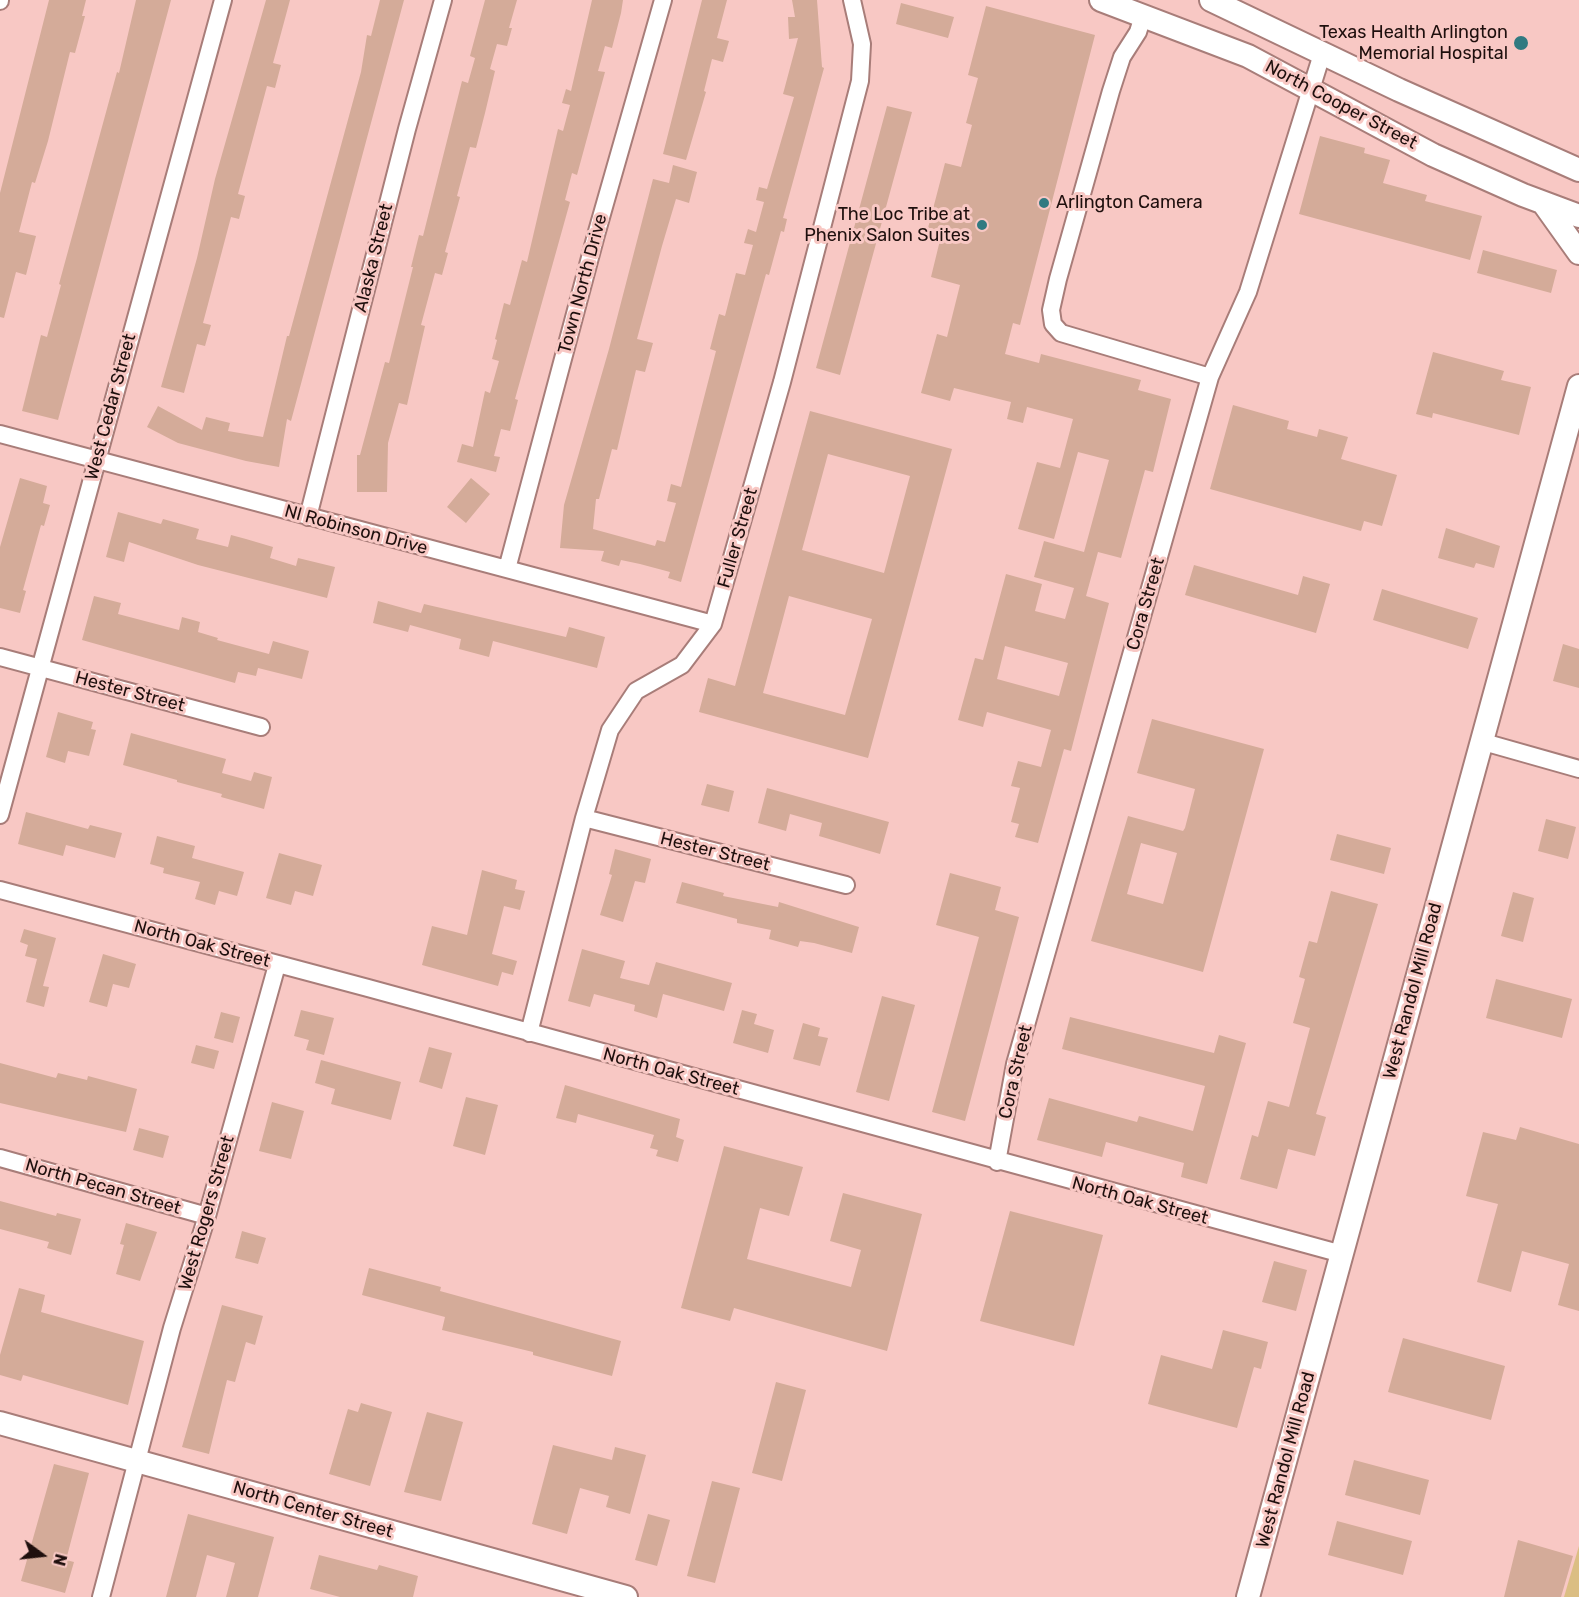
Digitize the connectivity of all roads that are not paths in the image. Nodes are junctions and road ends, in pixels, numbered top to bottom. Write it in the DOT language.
graph roads {
  1 [pos="223,0"];
  2 [pos="442,0"];
  3 [pos="663,0"];
  4 [pos="852,0"];
  5 [pos="1101,0"];
  6 [pos="1211,0"];
  7 [pos="1143,16"];
  8 [pos="1322,54"];
  9 [pos="1313,88"];
  10 [pos="1579,170"];
  11 [pos="1543,202"];
  12 [pos="1579,216"];
  13 [pos="1579,253"];
  14 [pos="1210,377"];
  15 [pos="1579,386"];
  16 [pos="0,434"];
  17 [pos="96,461"];
  18 [pos="308,517"];
  19 [pos="507,569"];
  20 [pos="713,624"];
  21 [pos="0,657"];
  22 [pos="39,667"];
  23 [pos="261,727"];
  24 [pos="1480,741"];
  25 [pos="1579,769"];
  26 [pos="0,815"];
  27 [pos="584,818"];
  28 [pos="846,885"];
  29 [pos="0,890"];
  30 [pos="277,964"];
  31 [pos="529,1033"];
  32 [pos="0,1158"];
  33 [pos="997,1162"];
  34 [pos="207,1216"];
  35 [pos="1342,1254"];
  36 [pos="0,1423"];
  37 [pos="138,1461"];
  38 [pos="101,1597"];
  39 [pos="626,1597"];
  40 [pos="1248,1597"];
  1 -- 17 [label="street, West Cedar Street"];
  2 -- 18 [label="street, Alaska Street"];
  3 -- 19 [label="street, Town North Drive"];
  4 -- 20 [label="street, Fuller Street"];
  5 -- 7 [label="main road, North Cooper Street"];
  6 -- 8 [label="main road, North Cooper Street"];
  7 -- 9 [label="main road, North Cooper Street"];
  7 -- 14 [label="street"];
  8 -- 9 [label="street, Cora Street"];
  8 -- 10 [label="main road, North Cooper Street"];
  9 -- 11 [label="main road, North Cooper Street"];
  9 -- 14 [label="street, Cora Street"];
  11 -- 12 [label="main road, North Cooper Street"];
  11 -- 13 [label="main road"];
  14 -- 33 [label="street, Cora Street"];
  15 -- 24 [label="main road, West Randol Mill Road"];
  16 -- 17 [label="street, Nl Robinson Drive"];
  17 -- 18 [label="street, Nl Robinson Drive"];
  17 -- 22 [label="street, West Cedar Street"];
  18 -- 19 [label="street, Nl Robinson Drive"];
  19 -- 20 [label="street, Nl Robinson Drive"];
  20 -- 27 [label="street, Fuller Street"];
  21 -- 22 [label="street, Hester Street"];
  22 -- 23 [label="street, Hester Street"];
  22 -- 26 [label="street, West Cedar Street"];
  24 -- 25 [label="street"];
  24 -- 35 [label="main road, West Randol Mill Road"];
  27 -- 28 [label="street, Hester Street"];
  27 -- 31 [label="street, Fuller Street"];
  29 -- 30 [label="street, North Oak Street"];
  30 -- 31 [label="street, North Oak Street"];
  30 -- 34 [label="street, West Rogers Street"];
  31 -- 33 [label="street, North Oak Street"];
  32 -- 34 [label="street, North Pecan Street"];
  33 -- 35 [label="street, North Oak Street"];
  34 -- 37 [label="street, West Rogers Street"];
  35 -- 40 [label="main road, West Randol Mill Road"];
  36 -- 37 [label="main road, North Center Street"];
  37 -- 38 [label="street, West Rogers Street"];
  37 -- 39 [label="main road, North Center Street"];
}
